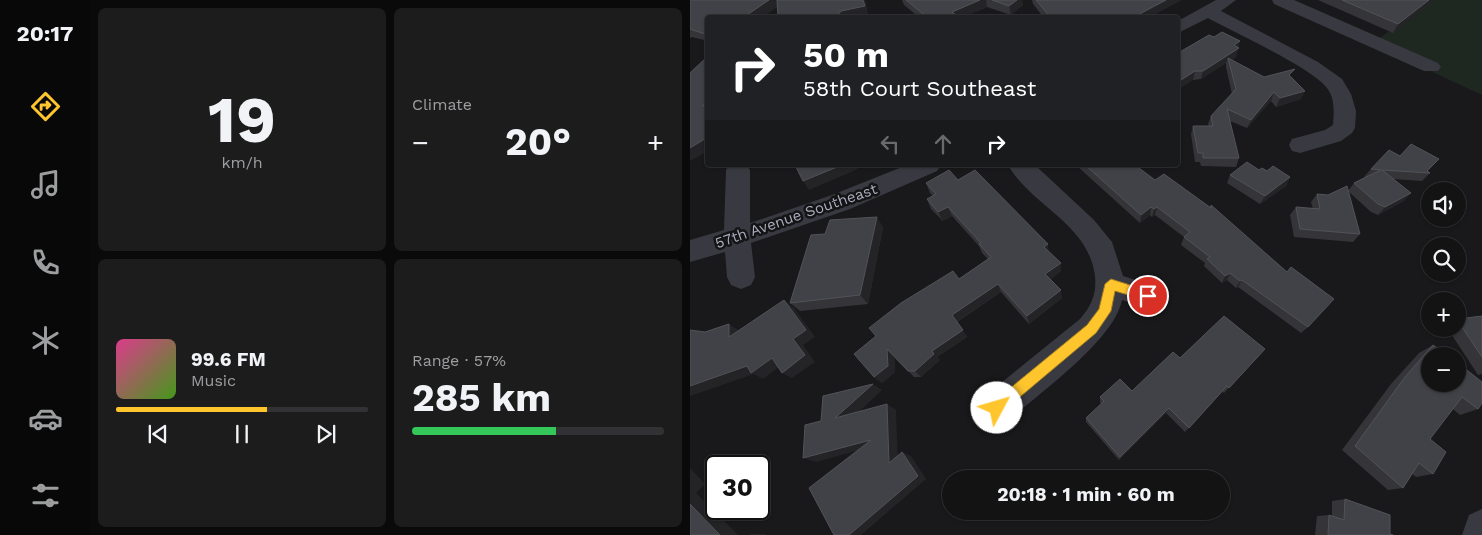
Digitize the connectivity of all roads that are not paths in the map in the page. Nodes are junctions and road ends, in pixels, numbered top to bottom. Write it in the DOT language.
graph roads {
  1 [pos="1228,0"];
  2 [pos="1280,0"];
  3 [pos="1207,12"];
  4 [pos="1180,27"];
  5 [pos="1431,67"];
  6 [pos="1300,145"];
  7 [pos="924,167"];
  8 [pos="1022,167"];
  9 [pos="738,170"];
  10 [pos="737,238"];
  11 [pos="690,252"];
  12 [pos="742,277"];
  13 [pos="1111,284"];
  14 [pos="1148,296"];
  15 [pos="997,408"];
  16 [pos="1482,528"];
  17 [pos="1481,535"];
  1 -- 3 [label="street"];
  2 -- 5 [label="street"];
  3 -- 4 [label="street"];
  3 -- 6 [label="street"];
  7 -- 10 [label="street, 57th Avenue Southeast"];
  8 -- 13 [label="street"];
  9 -- 10 [label="street"];
  10 -- 11 [label="street, 57th Avenue Southeast"];
  10 -- 12 [label="street"];
  13 -- 14 [label="street"];
  13 -- 15 [label="street"];
  16 -- 17 [label="street"];
}
